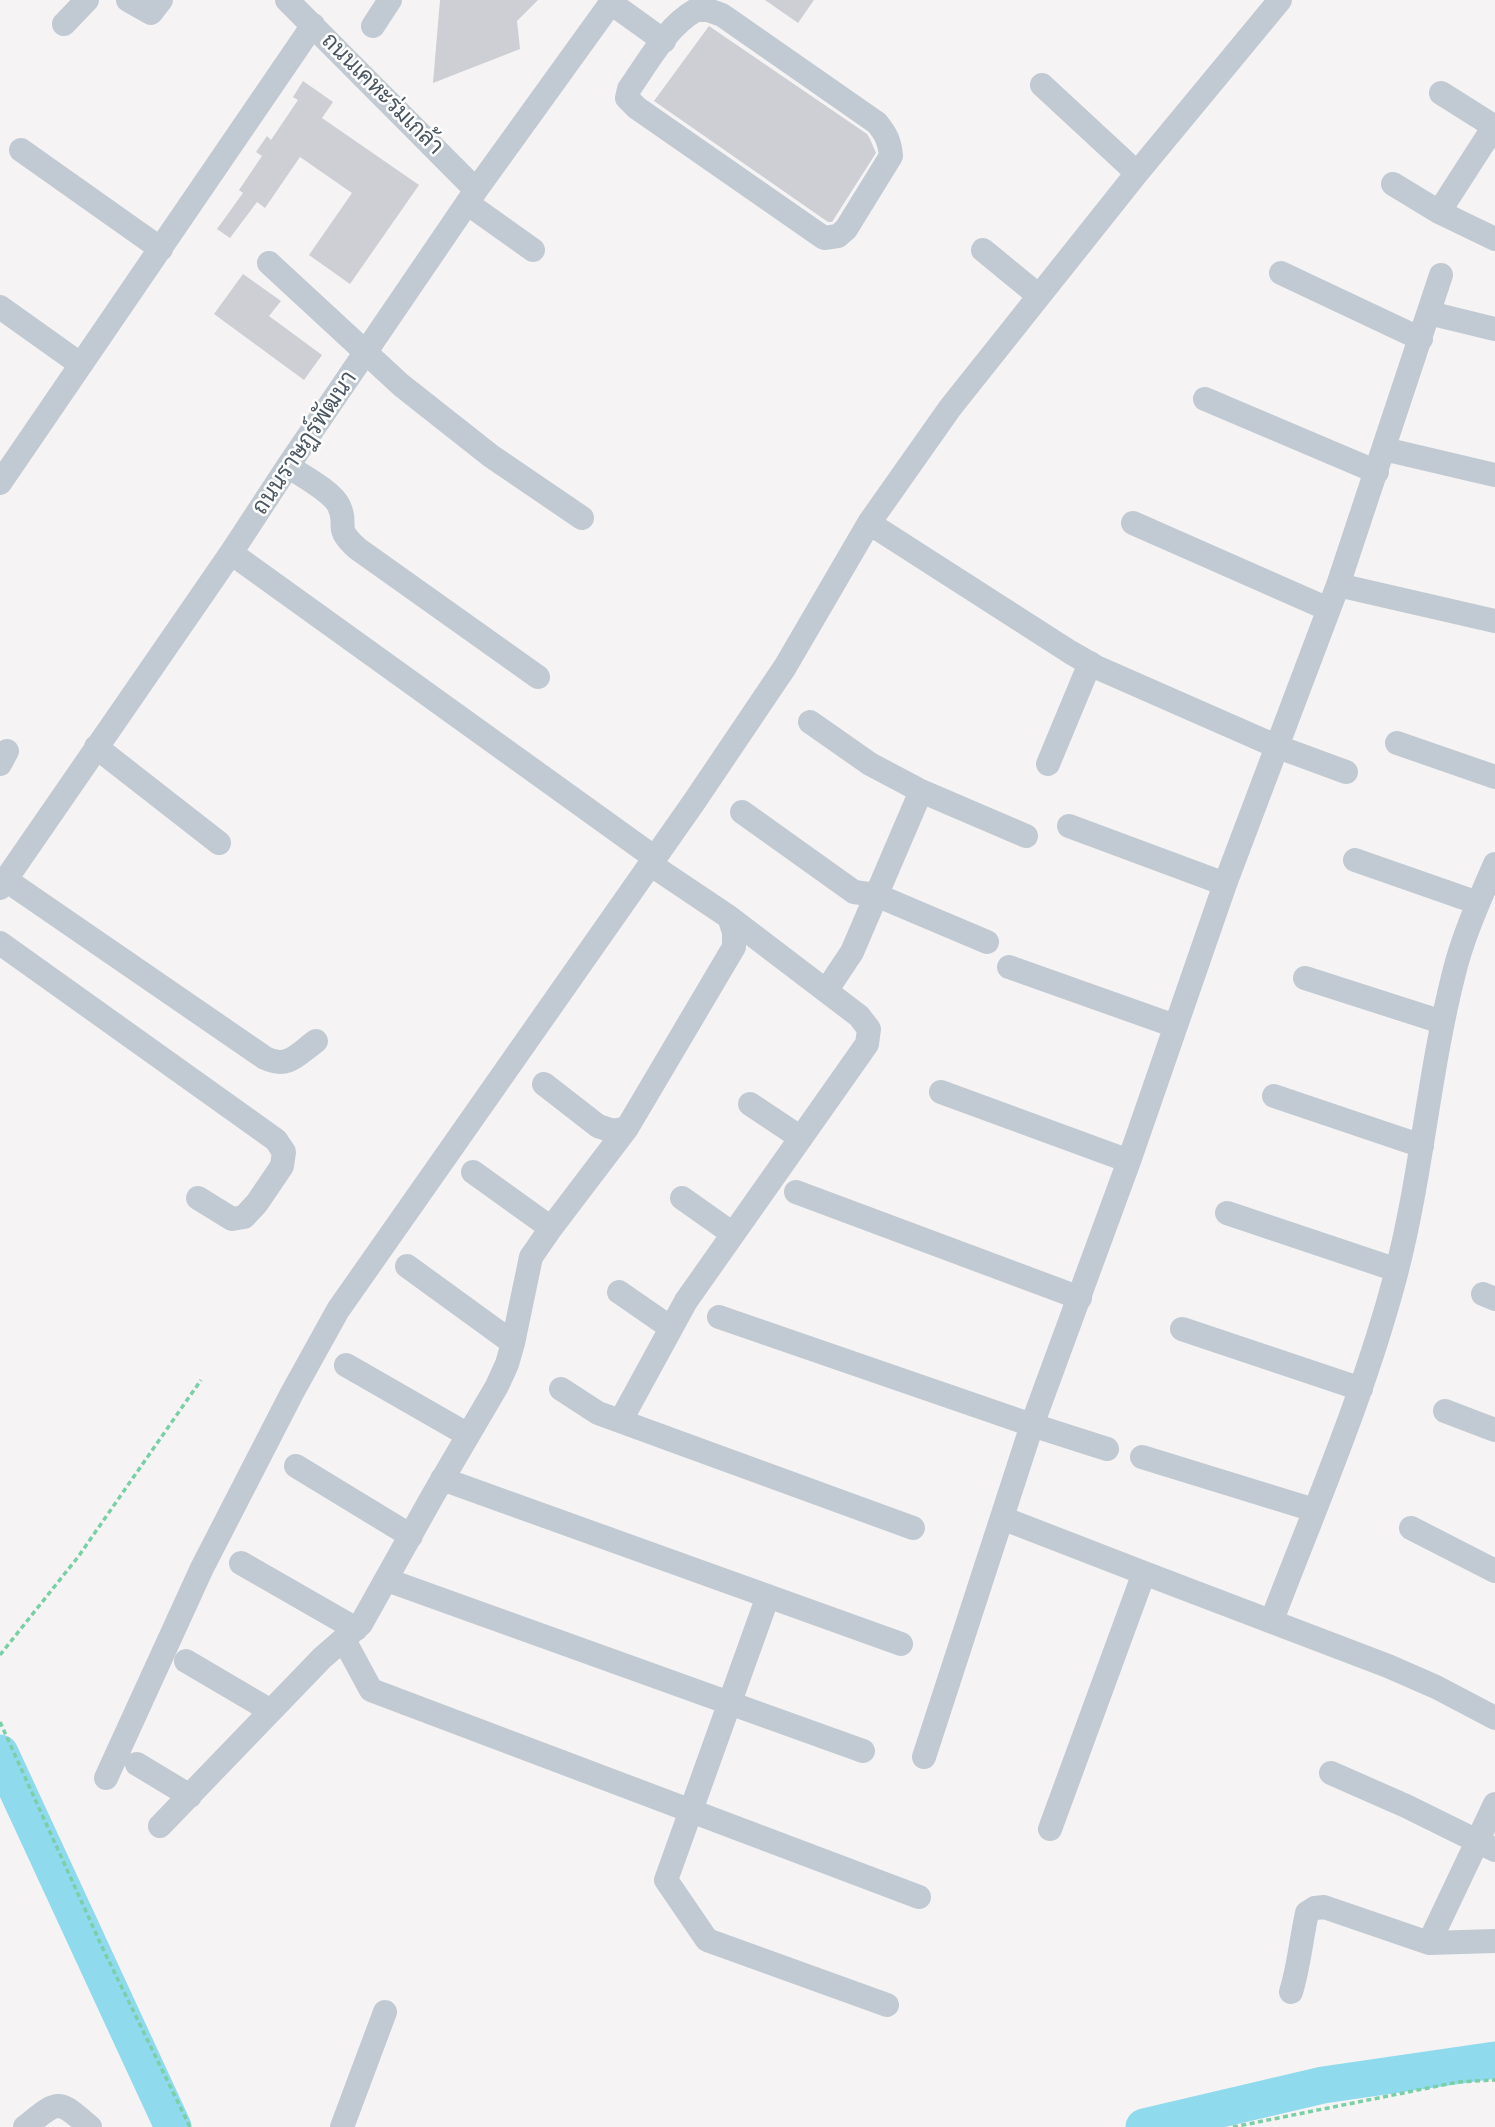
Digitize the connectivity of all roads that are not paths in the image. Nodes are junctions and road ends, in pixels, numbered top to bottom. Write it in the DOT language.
graph roads {
  1 [pos="87,0"];
  2 [pos="128,0"];
  3 [pos="161,0"];
  4 [pos="287,0"];
  5 [pos="390,0"];
  6 [pos="1280,0"];
  7 [pos="612,1"];
  8 [pos="64,24"];
  9 [pos="313,25"];
  10 [pos="373,26"];
  11 [pos="664,41"];
  12 [pos="1042,85"];
  13 [pos="1441,93"];
  14 [pos="1495,126"];
  15 [pos="21,150"];
  16 [pos="1137,173"];
  17 [pos="1393,184"];
  18 [pos="471,196"];
  19 [pos="1440,212"];
  20 [pos="1495,239"];
  21 [pos="161,249"];
  22 [pos="533,250"];
  23 [pos="982,250"];
  24 [pos="269,263"];
  25 [pos="1281,273"];
  26 [pos="1441,275"];
  27 [pos="1039,296"];
  28 [pos="0,307"];
  29 [pos="1429,313"];
  30 [pos="1495,329"];
  31 [pos="1421,339"];
  32 [pos="365,353"];
  33 [pos="80,364"];
  34 [pos="1205,399"];
  35 [pos="1380,461"];
  36 [pos="288,466"];
  37 [pos="1495,475"];
  38 [pos="1,479"];
  39 [pos="582,518"];
  40 [pos="869,523"];
  41 [pos="1133,523"];
  42 [pos="231,553"];
  43 [pos="1338,585"];
  44 [pos="1328,609"];
  45 [pos="1495,621"];
  46 [pos="1090,663"];
  47 [pos="538,677"];
  48 [pos="810,722"];
  49 [pos="1397,743"];
  50 [pos="96,747"];
  51 [pos="1278,747"];
  52 [pos="1048,764"];
  53 [pos="1346,772"];
  54 [pos="1495,776"];
  55 [pos="921,791"];
  56 [pos="741,812"];
  57 [pos="1069,826"];
  58 [pos="1026,836"];
  59 [pos="219,843"];
  60 [pos="1354,860"];
  61 [pos="653,861"];
  62 [pos="1495,864"];
  63 [pos="3,884"];
  64 [pos="1225,884"];
  65 [pos="876,895"];
  66 [pos="1478,903"];
  67 [pos="729,917"];
  68 [pos="987,942"];
  69 [pos="0,943"];
  70 [pos="1009,967"];
  71 [pos="1305,978"];
  72 [pos="826,991"];
  73 [pos="1442,1022"];
  74 [pos="1175,1026"];
  75 [pos="316,1041"];
  76 [pos="544,1084"];
  77 [pos="941,1092"];
  78 [pos="1274,1096"];
  79 [pos="750,1104"];
  80 [pos="627,1128"];
  81 [pos="801,1138"];
  82 [pos="1422,1146"];
  83 [pos="1129,1161"];
  84 [pos="473,1172"];
  85 [pos="796,1192"];
  86 [pos="198,1198"];
  87 [pos="682,1198"];
  88 [pos="1227,1213"];
  89 [pos="551,1228"];
  90 [pos="733,1234"];
  91 [pos="407,1266"];
  92 [pos="1397,1270"];
  93 [pos="619,1292"];
  94 [pos="1080,1298"];
  95 [pos="719,1317"];
  96 [pos="671,1328"];
  97 [pos="1182,1329"];
  98 [pos="513,1343"];
  99 [pos="346,1365"];
  100 [pos="561,1389"];
  101 [pos="1361,1389"];
  102 [pos="1446,1410"];
  103 [pos="621,1420"];
  104 [pos="1032,1425"];
  105 [pos="1495,1430"];
  106 [pos="468,1435"];
  107 [pos="1107,1449"];
  108 [pos="1142,1457"];
  109 [pos="296,1466"];
  110 [pos="442,1479"];
  111 [pos="1314,1510"];
  112 [pos="1002,1518"];
  113 [pos="913,1528"];
  114 [pos="1411,1528"];
  115 [pos="411,1536"];
  116 [pos="241,1563"];
  117 [pos="1495,1571"];
  118 [pos="1144,1573"];
  119 [pos="387,1580"];
  120 [pos="768,1596"];
  121 [pos="1272,1620"];
  122 [pos="350,1634"];
  123 [pos="901,1644"];
  124 [pos="186,1661"];
  125 [pos="729,1702"];
  126 [pos="271,1711"];
  127 [pos="1495,1718"];
  128 [pos="863,1751"];
  129 [pos="924,1757"];
  130 [pos="136,1764"];
  131 [pos="1331,1773"];
  132 [pos="106,1778"];
  133 [pos="190,1796"];
  134 [pos="1495,1804"];
  135 [pos="692,1811"];
  136 [pos="160,1826"];
  137 [pos="1050,1829"];
  138 [pos="1487,1846"];
  139 [pos="919,1896"];
  140 [pos="1495,1941"];
  141 [pos="1429,1943"];
  142 [pos="1291,1992"];
  143 [pos="887,2005"];
  144 [pos="385,2012"];
  145 [pos="25,2127"];
  146 [pos="90,2127"];
  147 [pos="342,2127"];
  1 -- 8 [label="street"];
  2 -- 3 [label="street"];
  4 -- 9 [label="street, ถนนเคหะร่มเกล้า"];
  5 -- 10 [label="street"];
  6 -- 16 [label="street"];
  7 -- 11 [label="street"];
  7 -- 18 [label="street, ถนนราษฏร์พัฒนา"];
  9 -- 18 [label="street, ถนนเคหะร่มเกล้า"];
  9 -- 21 [label="street"];
  11 -- 11 [label="street"];
  12 -- 16 [label="street"];
  13 -- 14 [label="street"];
  14 -- 19 [label="street"];
  15 -- 21 [label="street"];
  16 -- 27 [label="street"];
  17 -- 19 [label="street"];
  18 -- 22 [label="street, ถนนเคหะร่มเกล้า"];
  18 -- 32 [label="street, ถนนราษฏร์พัฒนา"];
  19 -- 20 [label="street"];
  21 -- 33 [label="street"];
  23 -- 27 [label="street"];
  24 -- 32 [label="street"];
  25 -- 31 [label="street"];
  26 -- 29 [label="street"];
  27 -- 40 [label="street"];
  28 -- 33 [label="street"];
  29 -- 30 [label="street"];
  29 -- 31 [label="street"];
  31 -- 35 [label="street"];
  32 -- 36 [label="street, ถนนราษฏร์พัฒนา"];
  32 -- 39 [label="street"];
  33 -- 38 [label="street"];
  34 -- 35 [label="street"];
  35 -- 37 [label="street"];
  35 -- 43 [label="street"];
  36 -- 42 [label="street, ถนนราษฏร์พัฒนา"];
  36 -- 47 [label="street"];
  40 -- 46 [label="street"];
  40 -- 61 [label="street"];
  41 -- 44 [label="street"];
  42 -- 50 [label="street, ถนนราษฏร์พัฒนา"];
  42 -- 61 [label="street"];
  43 -- 44 [label="street"];
  43 -- 45 [label="street"];
  44 -- 51 [label="street"];
  46 -- 51 [label="street"];
  46 -- 52 [label="street"];
  48 -- 55 [label="street"];
  49 -- 54 [label="street"];
  50 -- 59 [label="street"];
  50 -- 63 [label="street, ถนนราษฏร์พัฒนา"];
  51 -- 53 [label="street"];
  51 -- 64 [label="street"];
  55 -- 58 [label="street"];
  55 -- 65 [label="street"];
  56 -- 65 [label="street"];
  57 -- 64 [label="street"];
  60 -- 66 [label="street"];
  61 -- 67 [label="street"];
  61 -- 132 [label="street"];
  62 -- 66 [label="street"];
  63 -- 75 [label="street"];
  64 -- 74 [label="street"];
  65 -- 68 [label="street"];
  65 -- 72 [label="street"];
  66 -- 73 [label="street"];
  67 -- 72 [label="street"];
  67 -- 80 [label="street"];
  69 -- 86 [label="street"];
  70 -- 74 [label="street"];
  71 -- 73 [label="street"];
  72 -- 81 [label="street"];
  73 -- 82 [label="street"];
  74 -- 83 [label="street"];
  76 -- 80 [label="street"];
  77 -- 83 [label="street"];
  78 -- 82 [label="street"];
  79 -- 81 [label="street"];
  80 -- 89 [label="street"];
  81 -- 90 [label="street"];
  82 -- 92 [label="street"];
  83 -- 94 [label="street"];
  84 -- 89 [label="street"];
  85 -- 94 [label="street"];
  87 -- 90 [label="street"];
  88 -- 92 [label="street"];
  89 -- 98 [label="street"];
  90 -- 96 [label="street"];
  91 -- 98 [label="street"];
  92 -- 101 [label="street"];
  93 -- 96 [label="street"];
  94 -- 104 [label="street"];
  95 -- 104 [label="street"];
  96 -- 103 [label="street"];
  97 -- 101 [label="street"];
  98 -- 106 [label="street"];
  99 -- 106 [label="street"];
  100 -- 103 [label="street"];
  101 -- 111 [label="street"];
  102 -- 105 [label="street"];
  103 -- 113 [label="street"];
  104 -- 107 [label="street"];
  104 -- 112 [label="street"];
  106 -- 110 [label="street"];
  108 -- 111 [label="street"];
  109 -- 115 [label="street"];
  110 -- 115 [label="street"];
  110 -- 120 [label="street"];
  111 -- 121 [label="street"];
  112 -- 118 [label="street"];
  112 -- 129 [label="street"];
  114 -- 117 [label="street"];
  115 -- 119 [label="street"];
  116 -- 122 [label="street"];
  118 -- 121 [label="street"];
  118 -- 137 [label="street"];
  119 -- 122 [label="street"];
  119 -- 125 [label="street"];
  120 -- 123 [label="street"];
  120 -- 125 [label="street"];
  121 -- 127 [label="street"];
  122 -- 126 [label="street"];
  122 -- 135 [label="street"];
  124 -- 126 [label="street"];
  125 -- 128 [label="street"];
  125 -- 135 [label="street"];
  126 -- 133 [label="street"];
  130 -- 133 [label="street"];
  131 -- 138 [label="street"];
  133 -- 136 [label="street"];
  134 -- 138 [label="street"];
  135 -- 139 [label="street"];
  135 -- 143 [label="street"];
  138 -- 141 [label="street"];
  140 -- 141 [label="street"];
  141 -- 142 [label="street"];
  144 -- 147 [label="street"];
  145 -- 146 [label="street"];
}
